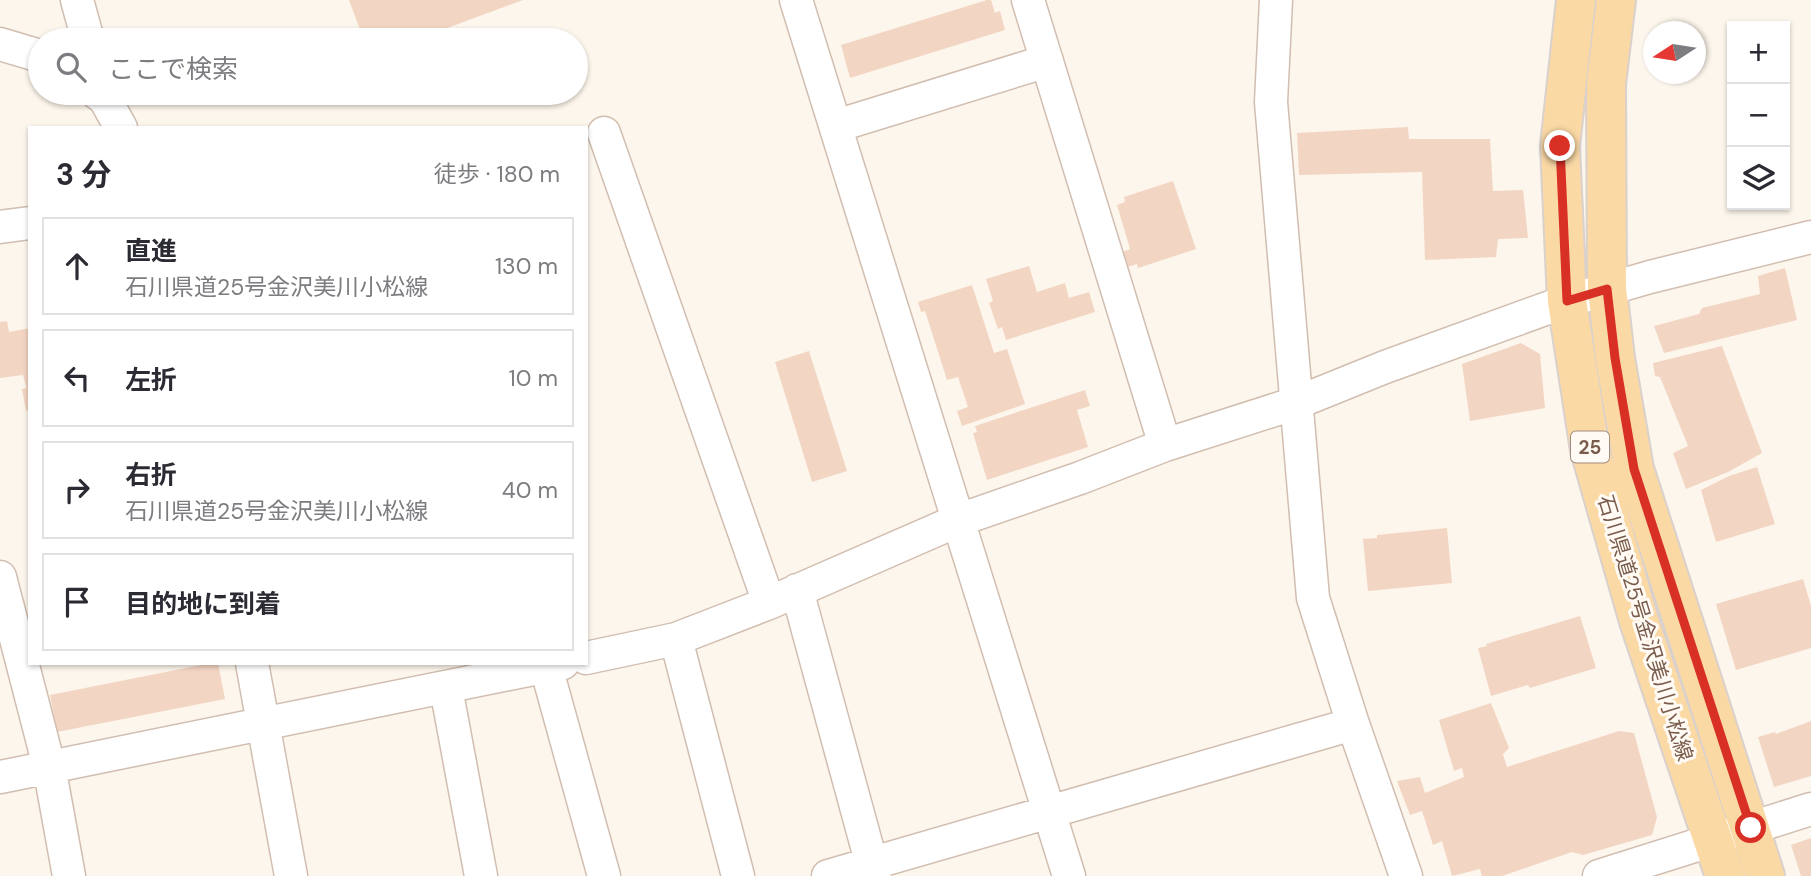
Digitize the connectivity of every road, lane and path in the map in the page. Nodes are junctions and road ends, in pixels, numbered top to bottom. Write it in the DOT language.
graph roads {
  1 [pos="77,0"];
  2 [pos="796,0"];
  3 [pos="1028,0"];
  4 [pos="1276,0"];
  5 [pos="1576,0"];
  6 [pos="1616,0"];
  7 [pos="85,28"];
  8 [pos="0,44"];
  9 [pos="28,52"];
  10 [pos="1047,61"];
  11 [pos="107,105"];
  12 [pos="120,126"];
  13 [pos="836,126"];
  14 [pos="604,133"];
  15 [pos="28,223"];
  16 [pos="0,226"];
  17 [pos="1811,237"];
  18 [pos="1607,289"];
  19 [pos="1567,301"];
  20 [pos="1296,403"];
  21 [pos="1165,445"];
  22 [pos="959,520"];
  23 [pos="0,577"];
  24 [pos="783,596"];
  25 [pos="676,639"];
  26 [pos="588,658"];
  27 [pos="251,665"];
  28 [pos="547,665"];
  29 [pos="551,665"];
  30 [pos="446,688"];
  31 [pos="263,724"];
  32 [pos="1353,724"];
  33 [pos="49,766"];
  34 [pos="0,777"];
  35 [pos="1811,809"];
  36 [pos="1050,812"];
  37 [pos="1751,828"];
  38 [pos="1713,840"];
  39 [pos="873,870"];
  40 [pos="69,876"];
  41 [pos="291,876"];
  42 [pos="481,876"];
  43 [pos="604,876"];
  44 [pos="738,876"];
  45 [pos="828,876"];
  46 [pos="1069,876"];
  47 [pos="1406,876"];
  48 [pos="1599,876"];
  49 [pos="1725,876"];
  50 [pos="1765,876"];
  1 -- 7 [label="street"];
  2 -- 13 [label="street"];
  3 -- 10 [label="street"];
  4 -- 20 [label="street"];
  5 -- 19 [label="main road, 石川県道25号金沢美川小松線 / 25"];
  6 -- 18 [label="main road, 石川県道25号金沢美川小松線 / 25"];
  8 -- 9 [label="street"];
  10 -- 13 [label="street"];
  10 -- 21 [label="street"];
  11 -- 12 [label="street"];
  13 -- 22 [label="street"];
  14 -- 24 [label="street"];
  15 -- 16 [label="street"];
  17 -- 18 [label="street"];
  18 -- 19 [label="street"];
  18 -- 37 [label="main road, 石川県道25号金沢美川小松線 / 25"];
  19 -- 20 [label="street"];
  19 -- 38 [label="main road, 石川県道25号金沢美川小松線 / 25"];
  20 -- 21 [label="street"];
  20 -- 32 [label="street"];
  21 -- 22 [label="street"];
  22 -- 24 [label="street"];
  22 -- 36 [label="street"];
  23 -- 33 [label="street"];
  24 -- 25 [label="street"];
  24 -- 39 [label="street"];
  25 -- 26 [label="street"];
  25 -- 44 [label="street"];
  27 -- 31 [label="street"];
  28 -- 30 [label="street"];
  29 -- 43 [label="street"];
  30 -- 31 [label="street"];
  30 -- 42 [label="street"];
  31 -- 33 [label="street"];
  31 -- 41 [label="street"];
  32 -- 36 [label="street"];
  32 -- 47 [label="street"];
  33 -- 34 [label="street"];
  33 -- 40 [label="street"];
  35 -- 37 [label="street"];
  36 -- 39 [label="street"];
  36 -- 46 [label="street"];
  37 -- 38 [label="street"];
  37 -- 50 [label="main road, 石川県道25号金沢美川小松線 / 25"];
  38 -- 48 [label="street"];
  38 -- 49 [label="main road, 石川県道25号金沢美川小松線 / 25"];
  39 -- 45 [label="street"];
}
